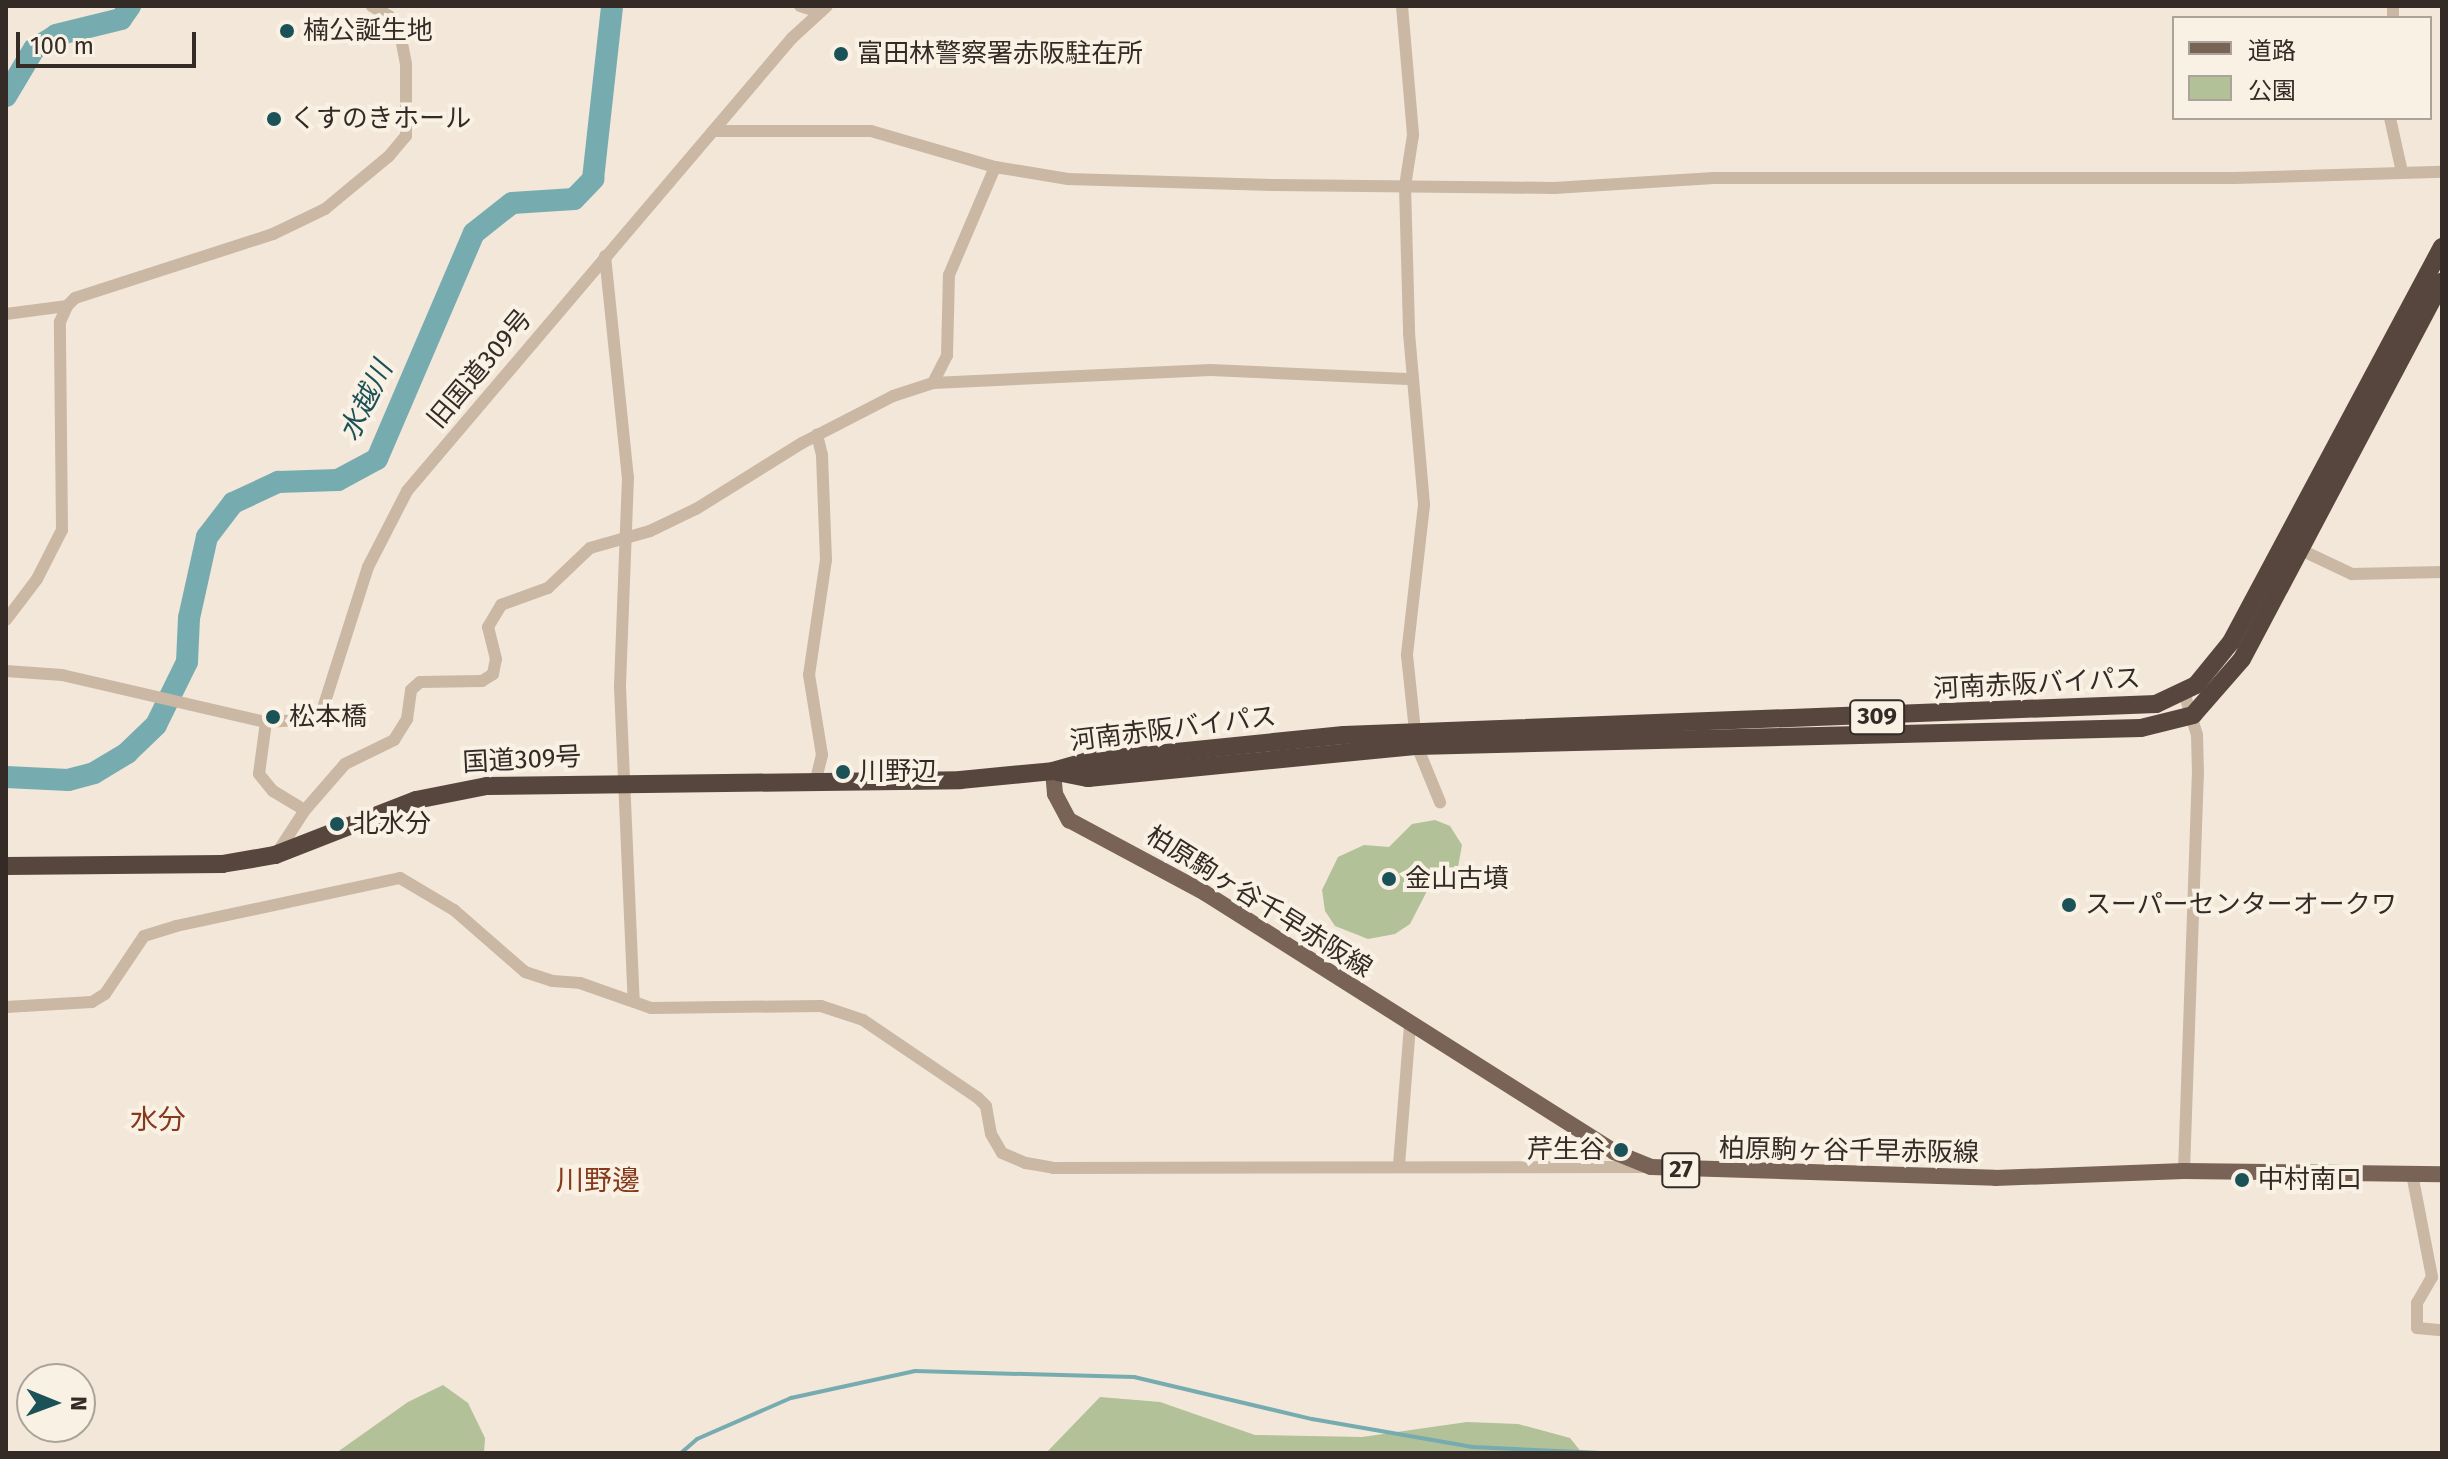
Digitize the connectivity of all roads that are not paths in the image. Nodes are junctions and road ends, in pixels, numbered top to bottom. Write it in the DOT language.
graph roads {
  1 [pos="372,6"];
  2 [pos="800,6"];
  3 [pos="1402,6"];
  4 [pos="824,9"];
  5 [pos="2390,120"];
  6 [pos="713,131"];
  7 [pos="995,167"];
  8 [pos="2402,172"];
  9 [pos="2442,172"];
  10 [pos="1405,186"];
  11 [pos="2442,247"];
  12 [pos="605,256"];
  13 [pos="2442,282"];
  14 [pos="67,306"];
  15 [pos="6,314"];
  16 [pos="1413,379"];
  17 [pos="933,383"];
  18 [pos="817,435"];
  19 [pos="627,534"];
  20 [pos="2299,549"];
  21 [pos="2442,572"];
  22 [pos="6,620"];
  23 [pos="6,671"];
  24 [pos="2184,692"];
  25 [pos="2193,715"];
  26 [pos="266,722"];
  27 [pos="1416,739"];
  28 [pos="1053,771"];
  29 [pos="816,779"];
  30 [pos="625,782"];
  31 [pos="1440,802"];
  32 [pos="305,810"];
  33 [pos="275,855"];
  34 [pos="6,866"];
  35 [pos="634,1002"];
  36 [pos="6,1007"];
  37 [pos="1410,1024"];
  38 [pos="1399,1165"];
  39 [pos="1651,1167"];
  40 [pos="2184,1171"];
  41 [pos="2412,1174"];
  42 [pos="2442,1174"];
  43 [pos="2442,1330"];
  1 -- 14 [label="street"];
  2 -- 4 [label="street"];
  3 -- 10 [label="street"];
  4 -- 6 [label="street, 旧国道309号"];
  5 -- 8 [label="street"];
  6 -- 7 [label="street"];
  6 -- 12 [label="street, 旧国道309号"];
  7 -- 10 [label="street"];
  7 -- 17 [label="street"];
  8 -- 9 [label="street"];
  8 -- 10 [label="street"];
  10 -- 16 [label="street"];
  11 -- 24 [label="highway, 河南赤阪バイパス / 309"];
  12 -- 19 [label="street"];
  12 -- 26 [label="street, 旧国道309号"];
  13 -- 20 [label="highway"];
  14 -- 15 [label="street"];
  14 -- 22 [label="street"];
  16 -- 17 [label="street"];
  16 -- 27 [label="street"];
  17 -- 18 [label="street"];
  18 -- 19 [label="street"];
  18 -- 29 [label="street"];
  19 -- 30 [label="street"];
  19 -- 32 [label="street"];
  20 -- 21 [label="street"];
  20 -- 25 [label="highway"];
  23 -- 26 [label="street, 旧国道309号"];
  24 -- 25 [label="street"];
  24 -- 27 [label="highway, 河南赤阪バイパス / 309"];
  25 -- 27 [label="highway, 河南赤阪バイパス / 309"];
  25 -- 40 [label="street"];
  26 -- 32 [label="street"];
  27 -- 28 [label="highway, 河南赤阪バイパス / 309"];
  27 -- 31 [label="street"];
  28 -- 29 [label="highway, 国道309号 / 309"];
  28 -- 37 [label="main road, 柏原駒ヶ谷千早赤阪線 / 27"];
  29 -- 30 [label="highway, 国道309号 / 309"];
  30 -- 33 [label="highway, 国道309号 / 309"];
  30 -- 35 [label="street"];
  32 -- 33 [label="street"];
  33 -- 34 [label="highway, 国道309号 / 309"];
  35 -- 36 [label="street"];
  35 -- 38 [label="street"];
  37 -- 38 [label="street"];
  37 -- 39 [label="main road, 柏原駒ヶ谷千早赤阪線 / 27"];
  38 -- 39 [label="street"];
  39 -- 40 [label="main road, 柏原駒ヶ谷千早赤阪線 / 27"];
  40 -- 41 [label="main road, 柏原駒ヶ谷千早赤阪線 / 27"];
  41 -- 42 [label="main road, 柏原駒ヶ谷千早赤阪線 / 27"];
  41 -- 43 [label="street"];
}
